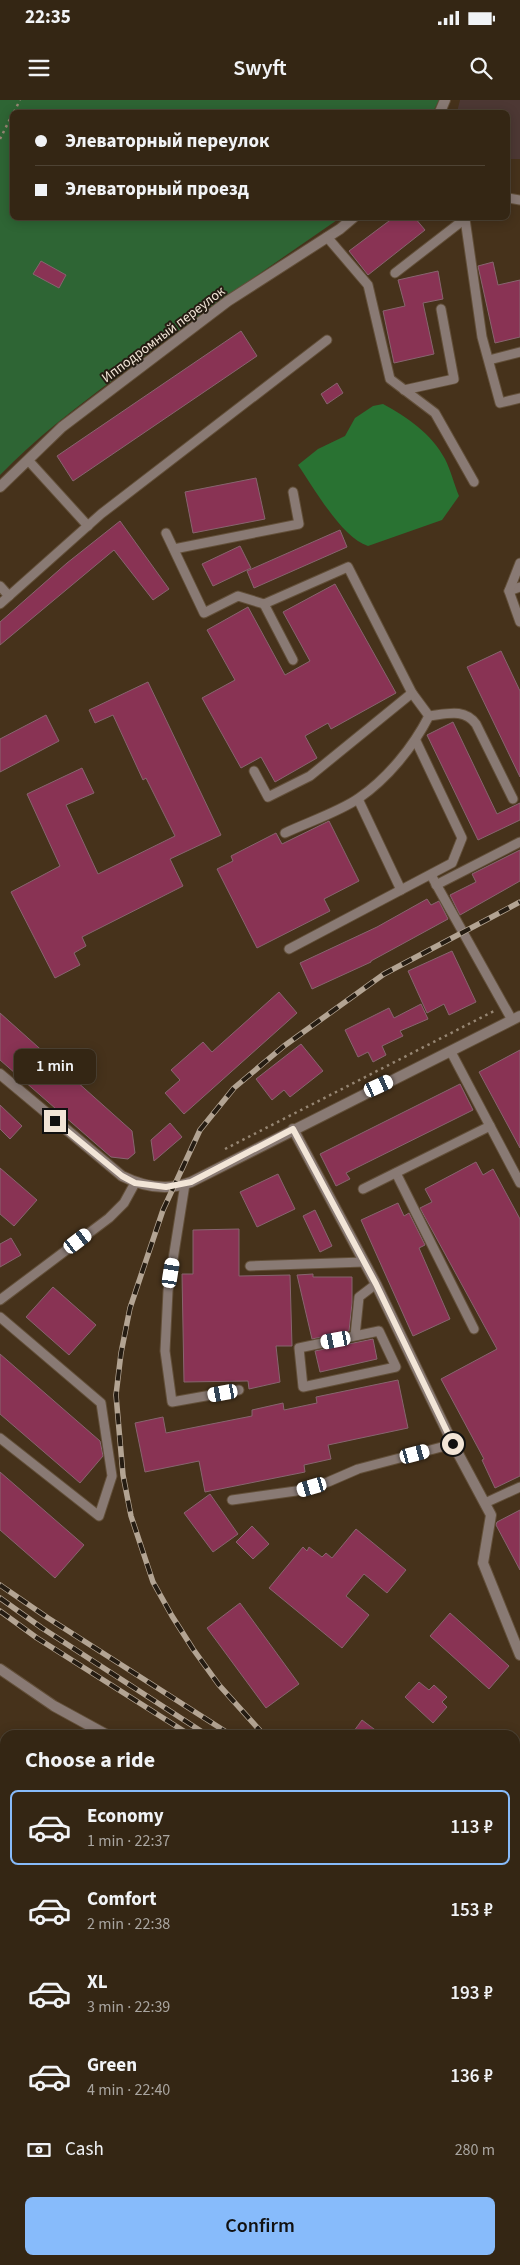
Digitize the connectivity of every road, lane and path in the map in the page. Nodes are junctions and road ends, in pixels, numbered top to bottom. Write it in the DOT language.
graph roads {
  1 [pos="10,120"];
  2 [pos="0,140"];
  3 [pos="350,220"];
  4 [pos="463,220"];
  5 [pos="466,220"];
  6 [pos="327,237"];
  7 [pos="396,273"];
  8 [pos="441,309"];
  9 [pos="327,340"];
  10 [pos="520,352"];
  11 [pos="489,360"];
  12 [pos="404,390"];
  13 [pos="520,398"];
  14 [pos="28,460"];
  15 [pos="474,482"];
  16 [pos="0,486"];
  17 [pos="293,492"];
  18 [pos="88,526"];
  19 [pos="166,532"];
  20 [pos="174,549"];
  21 [pos="520,563"];
  22 [pos="0,586"];
  23 [pos="520,587"];
  24 [pos="509,590"];
  25 [pos="9,596"];
  26 [pos="0,604"];
  27 [pos="264,604"];
  28 [pos="520,622"];
  29 [pos="293,660"];
  30 [pos="412,693"];
  31 [pos="429,716"];
  32 [pos="416,741"];
  33 [pos="254,771"];
  34 [pos="358,799"];
  35 [pos="513,799"];
  36 [pos="285,833"];
  37 [pos="520,842"];
  38 [pos="430,875"];
  39 [pos="436,885"];
  40 [pos="401,890"];
  41 [pos="289,949"];
  42 [pos="504,1006"];
  43 [pos="516,1018"];
  44 [pos="452,1052"];
  45 [pos="0,1074"];
  46 [pos="490,1126"];
  47 [pos="293,1129"];
  48 [pos="223,1150"];
  49 [pos="396,1173"];
  50 [pos="135,1183"];
  51 [pos="520,1183"];
  52 [pos="185,1184"];
  53 [pos="363,1189"];
  54 [pos="364,1262"];
  55 [pos="250,1266"];
  56 [pos="376,1284"];
  57 [pos="0,1300"];
  58 [pos="0,1317"];
  59 [pos="474,1329"];
  60 [pos="355,1336"];
  61 [pos="239,1390"];
  62 [pos="0,1438"];
  63 [pos="453,1444"];
  64 [pos="520,1487"];
  65 [pos="232,1500"];
  66 [pos="485,1503"];
  67 [pos="520,1655"];
  68 [pos="0,1669"];
  69 [pos="98,1730"];
  1 -- 2 [label="path"];
  3 -- 6 [label="street, Ипподромный переулок"];
  4 -- 7 [label="lane"];
  5 -- 11 [label="lane"];
  6 -- 12 [label="lane"];
  6 -- 14 [label="street, Ипподромный переулок"];
  8 -- 12 [label="lane"];
  9 -- 18 [label="lane"];
  10 -- 11 [label="lane"];
  11 -- 13 [label="lane"];
  12 -- 15 [label="lane"];
  14 -- 16 [label="street, Ипподромный переулок"];
  14 -- 18 [label="lane"];
  17 -- 20 [label="lane"];
  18 -- 25 [label="lane"];
  19 -- 20 [label="lane"];
  20 -- 27 [label="lane"];
  21 -- 24 [label="lane"];
  22 -- 25 [label="lane"];
  23 -- 24 [label="lane"];
  24 -- 28 [label="lane"];
  25 -- 26 [label="lane"];
  27 -- 29 [label="lane"];
  27 -- 30 [label="lane"];
  30 -- 31 [label="lane"];
  30 -- 33 [label="lane"];
  31 -- 32 [label="lane"];
  31 -- 35 [label="lane"];
  32 -- 34 [label="lane"];
  32 -- 38 [label="lane"];
  34 -- 36 [label="lane"];
  34 -- 40 [label="lane"];
  37 -- 39 [label="lane"];
  38 -- 39 [label="lane"];
  38 -- 40 [label="lane"];
  39 -- 42 [label="lane"];
  40 -- 41 [label="lane"];
  42 -- 43 [label="lane"];
  42 -- 48 [label="path"];
  43 -- 44 [label="street"];
  44 -- 46 [label="lane"];
  44 -- 47 [label="street"];
  45 -- 50 [label="street"];
  46 -- 49 [label="lane"];
  46 -- 51 [label="lane"];
  47 -- 52 [label="street"];
  47 -- 54 [label="street"];
  49 -- 53 [label="lane"];
  49 -- 59 [label="lane"];
  50 -- 52 [label="street"];
  50 -- 57 [label="lane"];
  52 -- 61 [label="lane"];
  54 -- 55 [label="lane"];
  54 -- 56 [label="street"];
  56 -- 60 [label="lane"];
  56 -- 63 [label="street"];
  58 -- 62 [label="lane"];
  60 -- 60 [label="lane"];
  63 -- 65 [label="lane"];
  63 -- 66 [label="street"];
  64 -- 66 [label="lane"];
  66 -- 67 [label="street"];
  68 -- 69 [label="street"];
}
